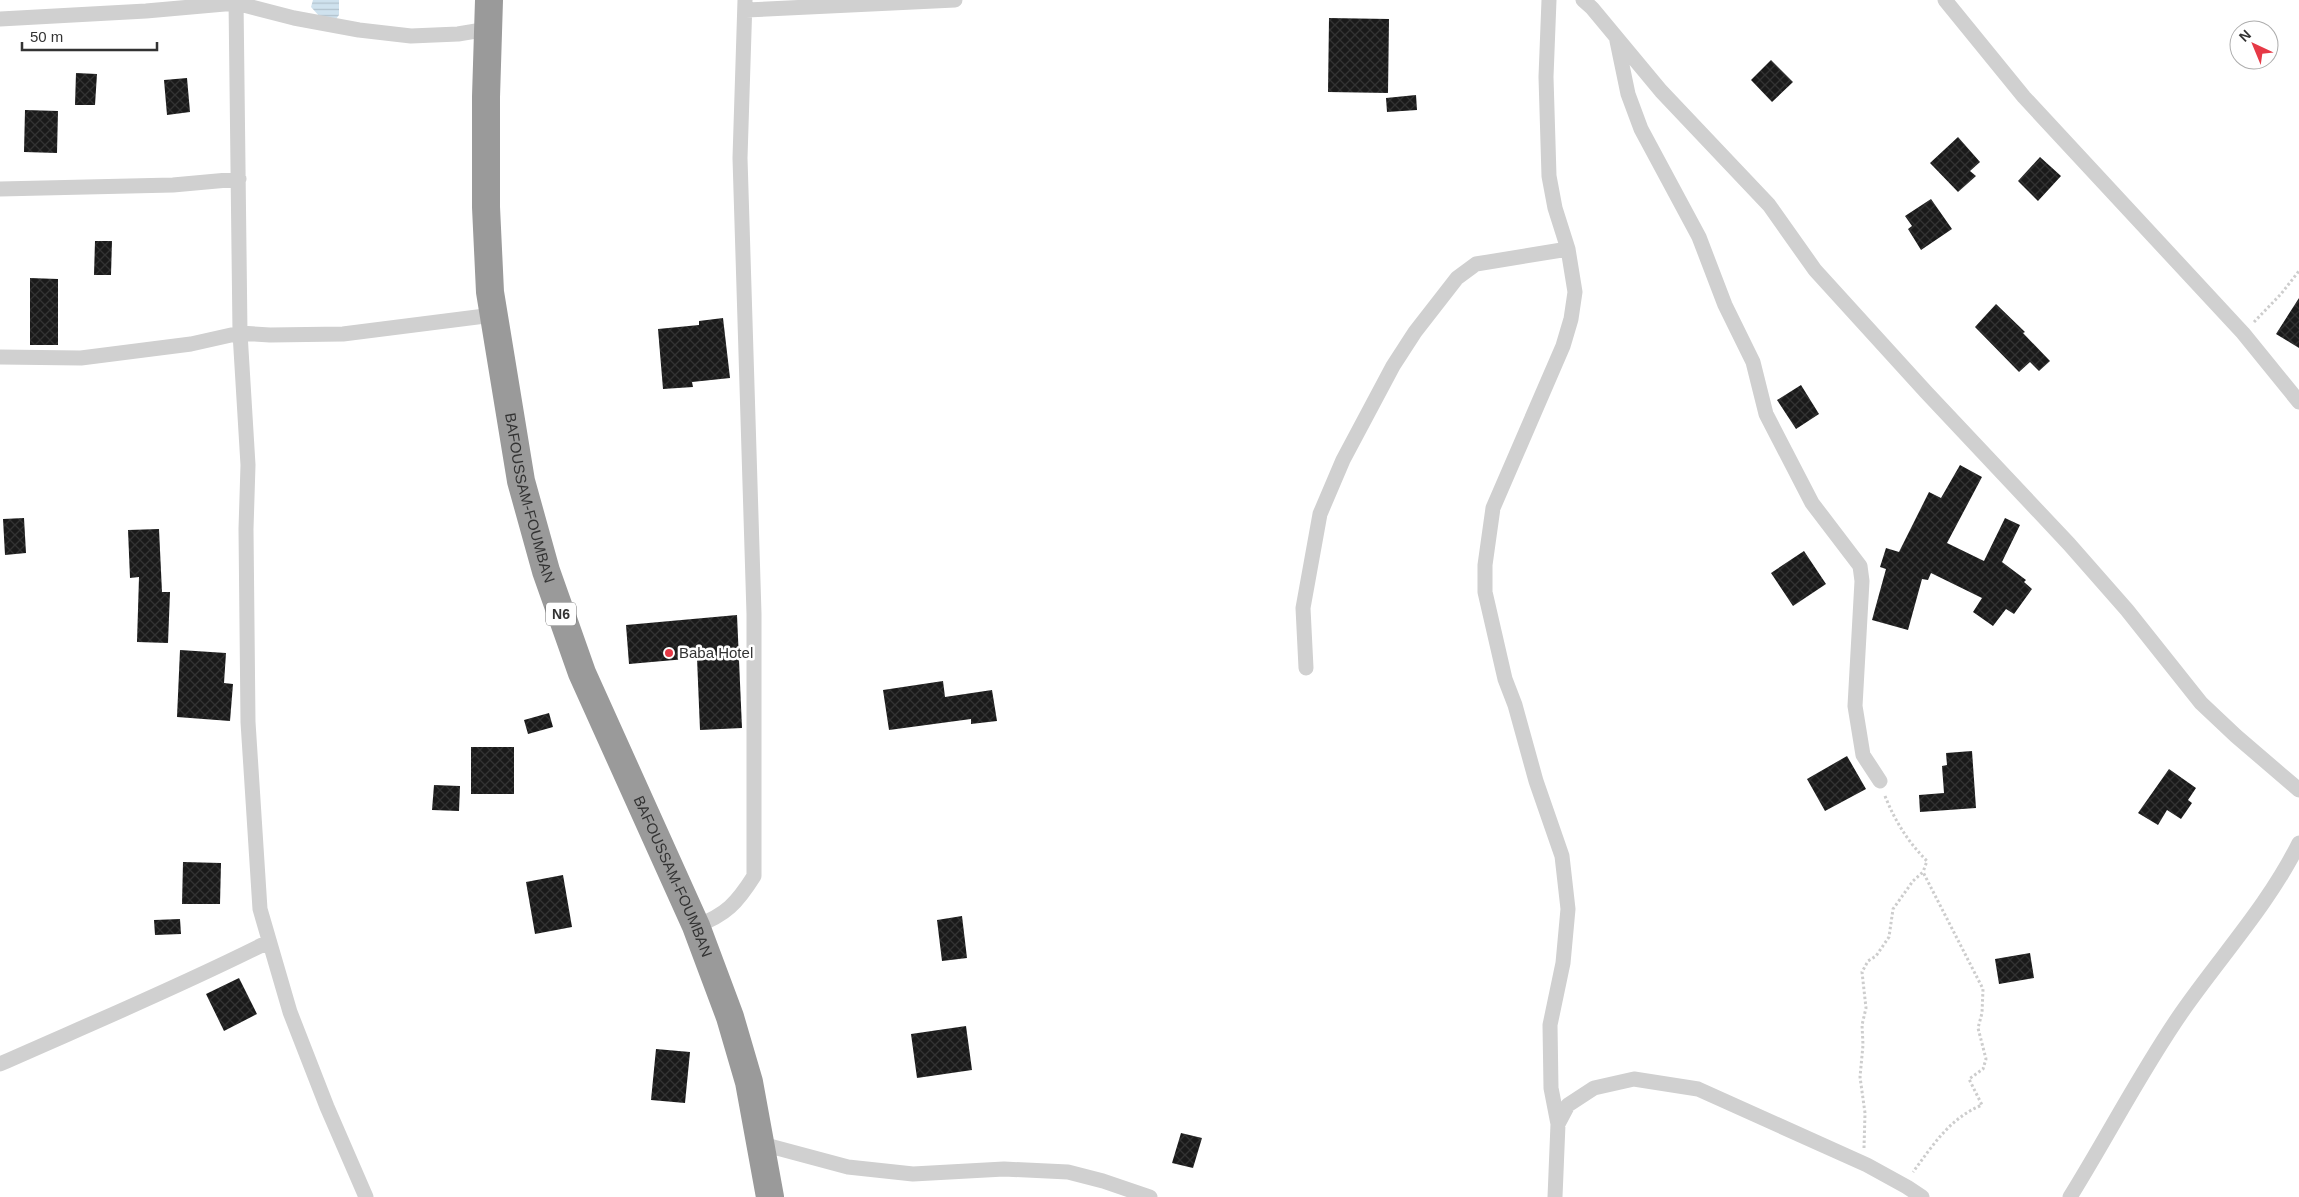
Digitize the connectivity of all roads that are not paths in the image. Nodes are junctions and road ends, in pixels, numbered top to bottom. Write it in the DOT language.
graph roads {
  1 [pos="490,0"];
  2 [pos="955,0"];
  3 [pos="1549,0"];
  4 [pos="1583,0"];
  5 [pos="1945,0"];
  6 [pos="236,2"];
  7 [pos="746,5"];
  8 [pos="0,19"];
  9 [pos="488,29"];
  10 [pos="1616,37"];
  11 [pos="239,179"];
  12 [pos="0,189"];
  13 [pos="1568,249"];
  14 [pos="493,315"];
  15 [pos="240,333"];
  16 [pos="0,356"];
  17 [pos="2299,402"];
  18 [pos="1306,668"];
  19 [pos="1880,781"];
  20 [pos="2299,790"];
  21 [pos="2299,843"];
  22 [pos="696,926"];
  23 [pos="268,942"];
  24 [pos="0,1064"];
  25 [pos="1558,1124"];
  26 [pos="762,1144"];
  27 [pos="366,1197"];
  28 [pos="770,1197"];
  29 [pos="1150,1197"];
  30 [pos="1555,1197"];
  31 [pos="1922,1197"];
  32 [pos="2070,1197"];
  1 -- 9 [label="highway, BAFOUSSAM-FOUMBAN / N6"];
  2 -- 7 [label="street"];
  3 -- 13 [label="street"];
  4 -- 10 [label="street"];
  5 -- 17 [label="street"];
  6 -- 8 [label="street"];
  6 -- 9 [label="street"];
  6 -- 11 [label="street"];
  7 -- 22 [label="street"];
  9 -- 14 [label="highway, BAFOUSSAM-FOUMBAN / N6"];
  10 -- 19 [label="street"];
  10 -- 20 [label="street"];
  11 -- 12 [label="street"];
  11 -- 15 [label="street"];
  13 -- 18 [label="street"];
  13 -- 25 [label="street"];
  14 -- 15 [label="street"];
  14 -- 22 [label="highway, BAFOUSSAM-FOUMBAN / N6"];
  15 -- 16 [label="street"];
  15 -- 23 [label="street"];
  21 -- 32 [label="street"];
  22 -- 26 [label="highway, BAFOUSSAM-FOUMBAN / N6"];
  23 -- 24 [label="street"];
  23 -- 27 [label="street"];
  25 -- 30 [label="street"];
  25 -- 31 [label="street"];
  26 -- 28 [label="highway, BAFOUSSAM-FOUMBAN / N6"];
  26 -- 29 [label="street"];
}
